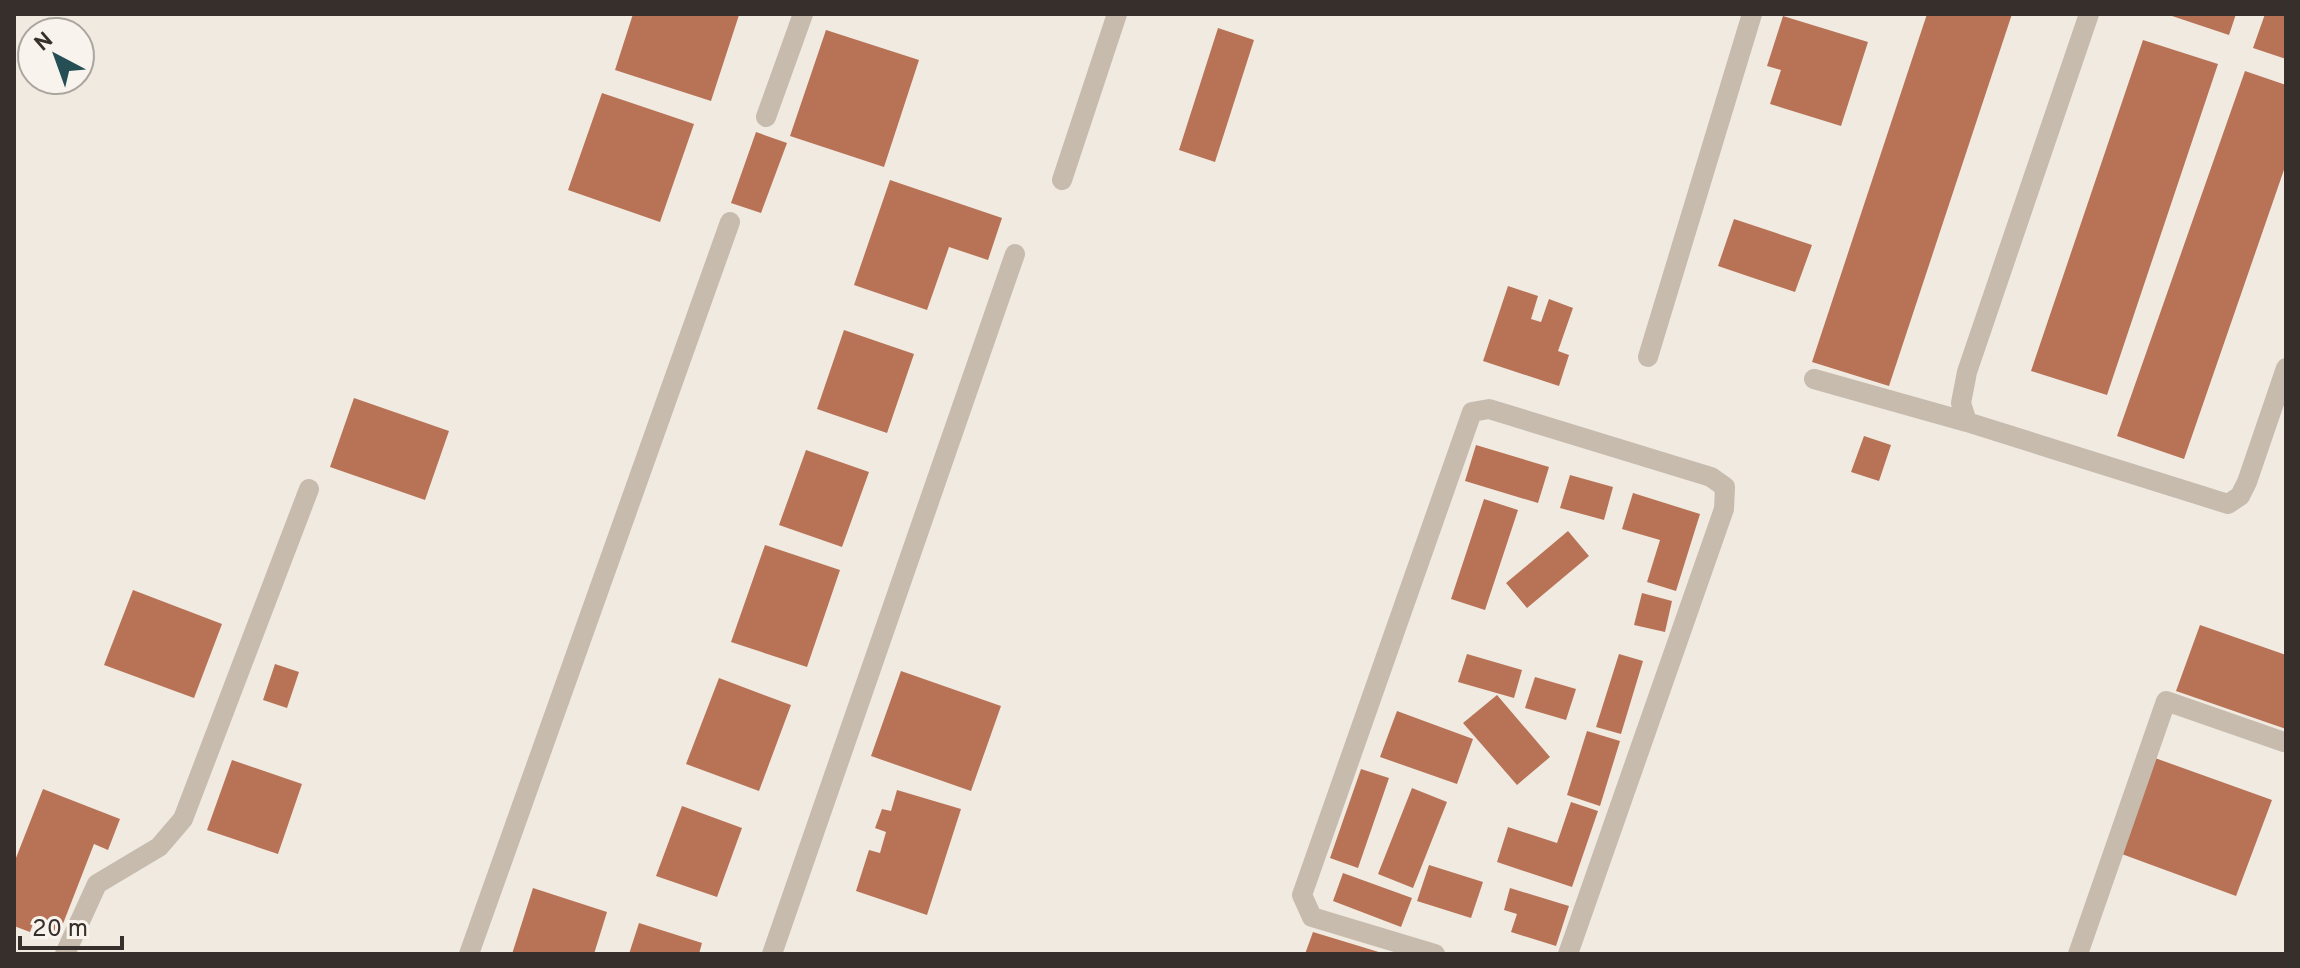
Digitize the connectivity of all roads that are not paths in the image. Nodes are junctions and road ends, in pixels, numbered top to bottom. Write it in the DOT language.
graph roads {
  1 [pos="803,14"];
  2 [pos="1117,14"];
  3 [pos="1752,14"];
  4 [pos="2089,14"];
  5 [pos="766,117"];
  6 [pos="1062,180"];
  7 [pos="730,222"];
  8 [pos="1015,254"];
  9 [pos="1648,357"];
  10 [pos="2286,368"];
  11 [pos="1814,379"];
  12 [pos="1967,422"];
  13 [pos="309,489"];
  14 [pos="2284,742"];
  15 [pos="65,954"];
  16 [pos="469,954"];
  17 [pos="772,954"];
  18 [pos="1435,954"];
  19 [pos="1568,954"];
  20 [pos="2078,954"];
  1 -- 5 [label="street"];
  2 -- 6 [label="street"];
  3 -- 9 [label="street"];
  4 -- 12 [label="street"];
  7 -- 16 [label="street"];
  8 -- 17 [label="street"];
  10 -- 12 [label="street"];
  11 -- 12 [label="street"];
  13 -- 15 [label="street"];
  14 -- 20 [label="street"];
  18 -- 19 [label="street"];
}
